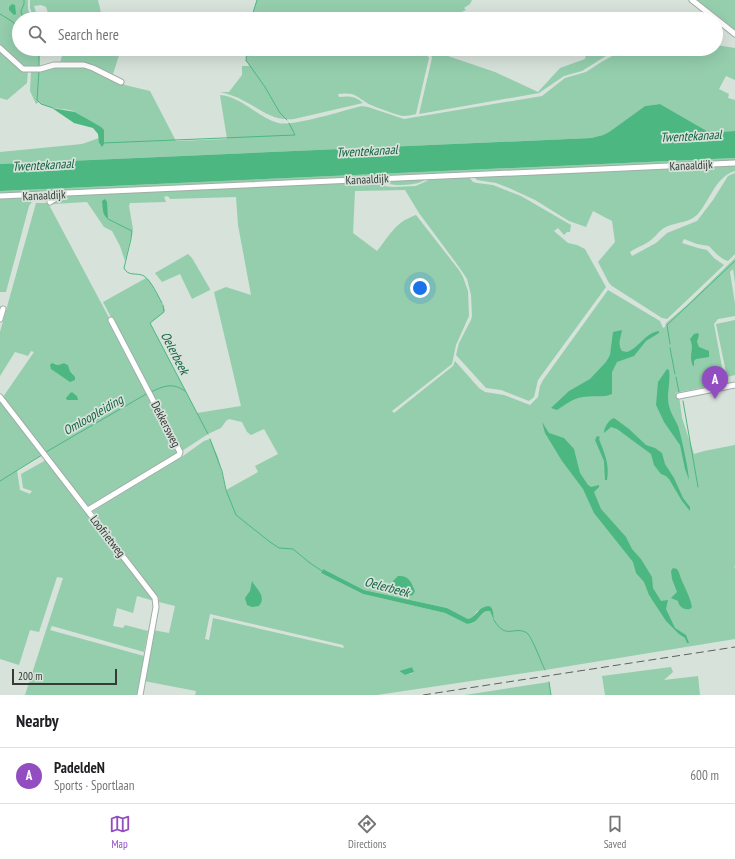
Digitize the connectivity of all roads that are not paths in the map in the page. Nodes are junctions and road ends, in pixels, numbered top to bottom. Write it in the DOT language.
graph roads {
  1 [pos="692,0"];
  2 [pos="707,12"];
  3 [pos="723,25"];
  4 [pos="735,34"];
  5 [pos="0,48"];
  6 [pos="121,82"];
  7 [pos="735,163"];
  8 [pos="63,194"];
  9 [pos="45,195"];
  10 [pos="0,196"];
  11 [pos="3,309"];
  12 [pos="0,319"];
  13 [pos="111,320"];
  14 [pos="735,385"];
  15 [pos="679,396"];
  16 [pos="0,397"];
  17 [pos="88,510"];
  18 [pos="140,695"];
  1 -- 2 [label="street"];
  3 -- 4 [label="street"];
  5 -- 6 [label="street"];
  7 -- 8 [label="street, Kanaaldijk"];
  8 -- 9 [label="street, Kanaaldijk"];
  8 -- 9 [label="street"];
  9 -- 10 [label="street, Kanaaldijk"];
  11 -- 12 [label="street"];
  13 -- 17 [label="street, Dekkersweg"];
  14 -- 15 [label="street"];
  16 -- 17 [label="street, Loofrietweg"];
  17 -- 18 [label="street, Loofrietweg"];
}
